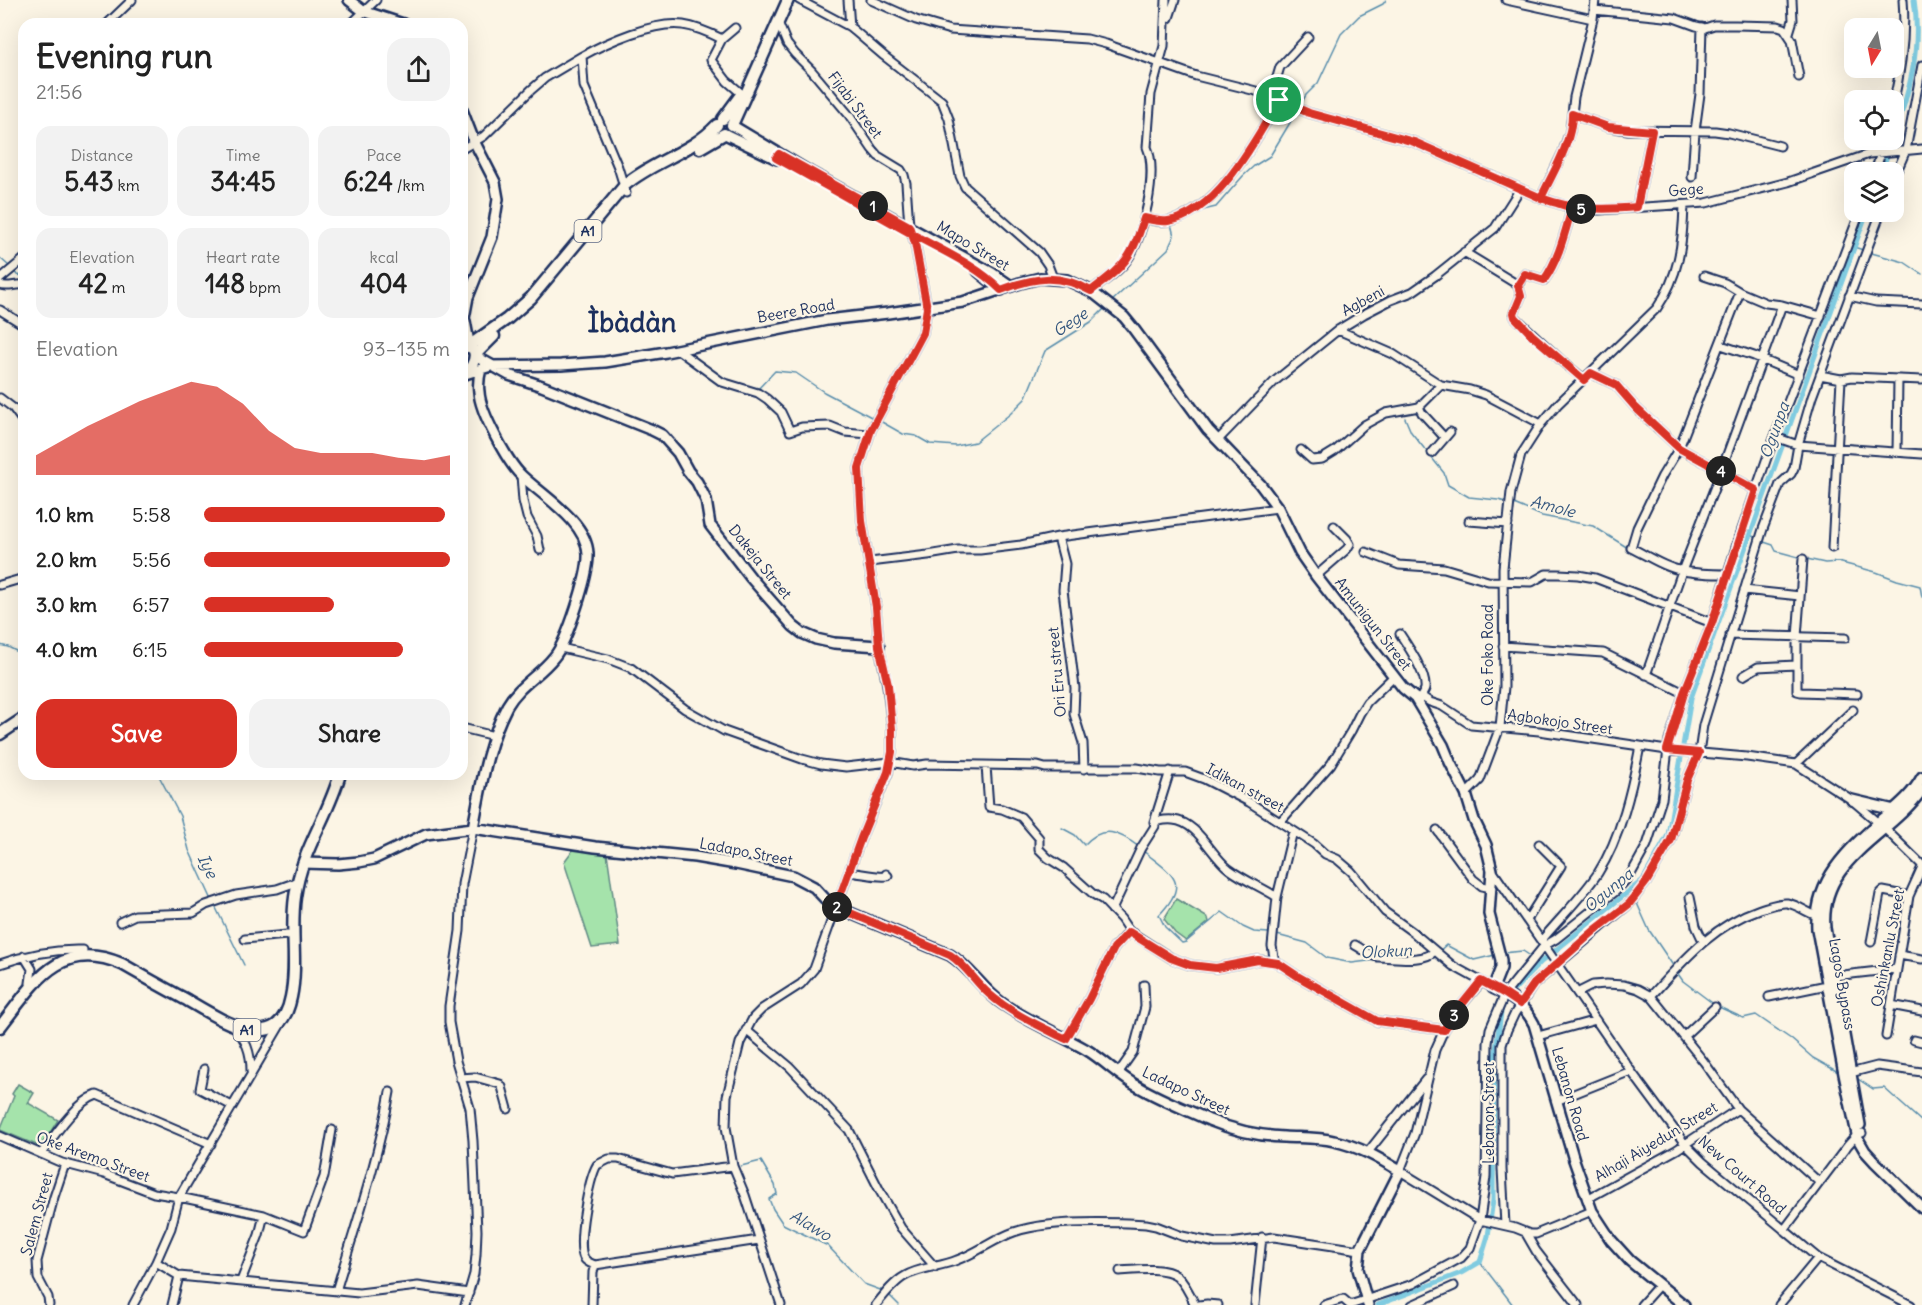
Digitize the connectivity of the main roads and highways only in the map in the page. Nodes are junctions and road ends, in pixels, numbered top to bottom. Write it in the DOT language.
graph roads {
  1 [pos="349,0"];
  2 [pos="784,0"];
  3 [pos="788,0"];
  4 [pos="385,18"];
  5 [pos="468,126"];
  6 [pos="726,127"];
  7 [pos="1006,288"];
  8 [pos="468,297"];
  9 [pos="1115,309"];
  10 [pos="470,350"];
  11 [pos="486,368"];
  12 [pos="468,373"];
  13 [pos="468,378"];
  14 [pos="478,390"];
  15 [pos="879,646"];
  16 [pos="18,722"];
  17 [pos="18,727"];
  18 [pos="0,734"];
  19 [pos="0,739"];
  20 [pos="1922,777"];
  21 [pos="332,780"];
  22 [pos="338,780"];
  23 [pos="1922,790"];
  24 [pos="1852,800"];
  25 [pos="1894,810"];
  26 [pos="1881,826"];
  27 [pos="473,828"];
  28 [pos="303,863"];
  29 [pos="1820,917"];
  30 [pos="169,988"];
  31 [pos="1505,994"];
  32 [pos="0,1020"];
  33 [pos="0,1027"];
  34 [pos="1859,1139"];
  35 [pos="1922,1199"];
  36 [pos="1922,1208"];
  37 [pos="1367,1302"];
  38 [pos="1684,1305"];
  1 -- 4 [label="main road"];
  2 -- 6 [label="highway, A1"];
  3 -- 6 [label="highway, A1"];
  5 -- 8 [label="main road"];
  6 -- 7 [label="main road, Mapo Street"];
  6 -- 10 [label="highway, A1"];
  7 -- 9 [label="main road, Beere Road"];
  7 -- 11 [label="main road, Beere Road"];
  9 -- 31 [label="main road, Amunigun Street"];
  10 -- 11 [label="main road"];
  11 -- 12 [label="main road"];
  11 -- 14 [label="main road"];
  11 -- 15 [label="main road, Dakeja Street"];
  13 -- 14 [label="main road"];
  14 -- 27 [label="main road"];
  16 -- 18 [label="highway"];
  17 -- 19 [label="highway"];
  20 -- 25 [label="main road, Lagos Bypass"];
  21 -- 30 [label="highway, A1"];
  22 -- 28 [label="highway"];
  23 -- 26 [label="main road, Lagos Bypass"];
  24 -- 25 [label="main road"];
  25 -- 26 [label="main road, Lagos Bypass"];
  26 -- 29 [label="main road, Lagos Bypass"];
  27 -- 28 [label="main road, Ladapo Street"];
  27 -- 37 [label="main road, Ladapo Street"];
  28 -- 30 [label="highway, A1"];
  29 -- 34 [label="main road, Lagos Bypass"];
  29 -- 34 [label="main road, Lagos Bypass"];
  30 -- 32 [label="highway, A1"];
  30 -- 33 [label="highway, A1"];
  31 -- 38 [label="main road, Lebanon Road"];
  34 -- 35 [label="main road, Lagos Bypass"];
  34 -- 36 [label="main road, Lagos Bypass"];
}
